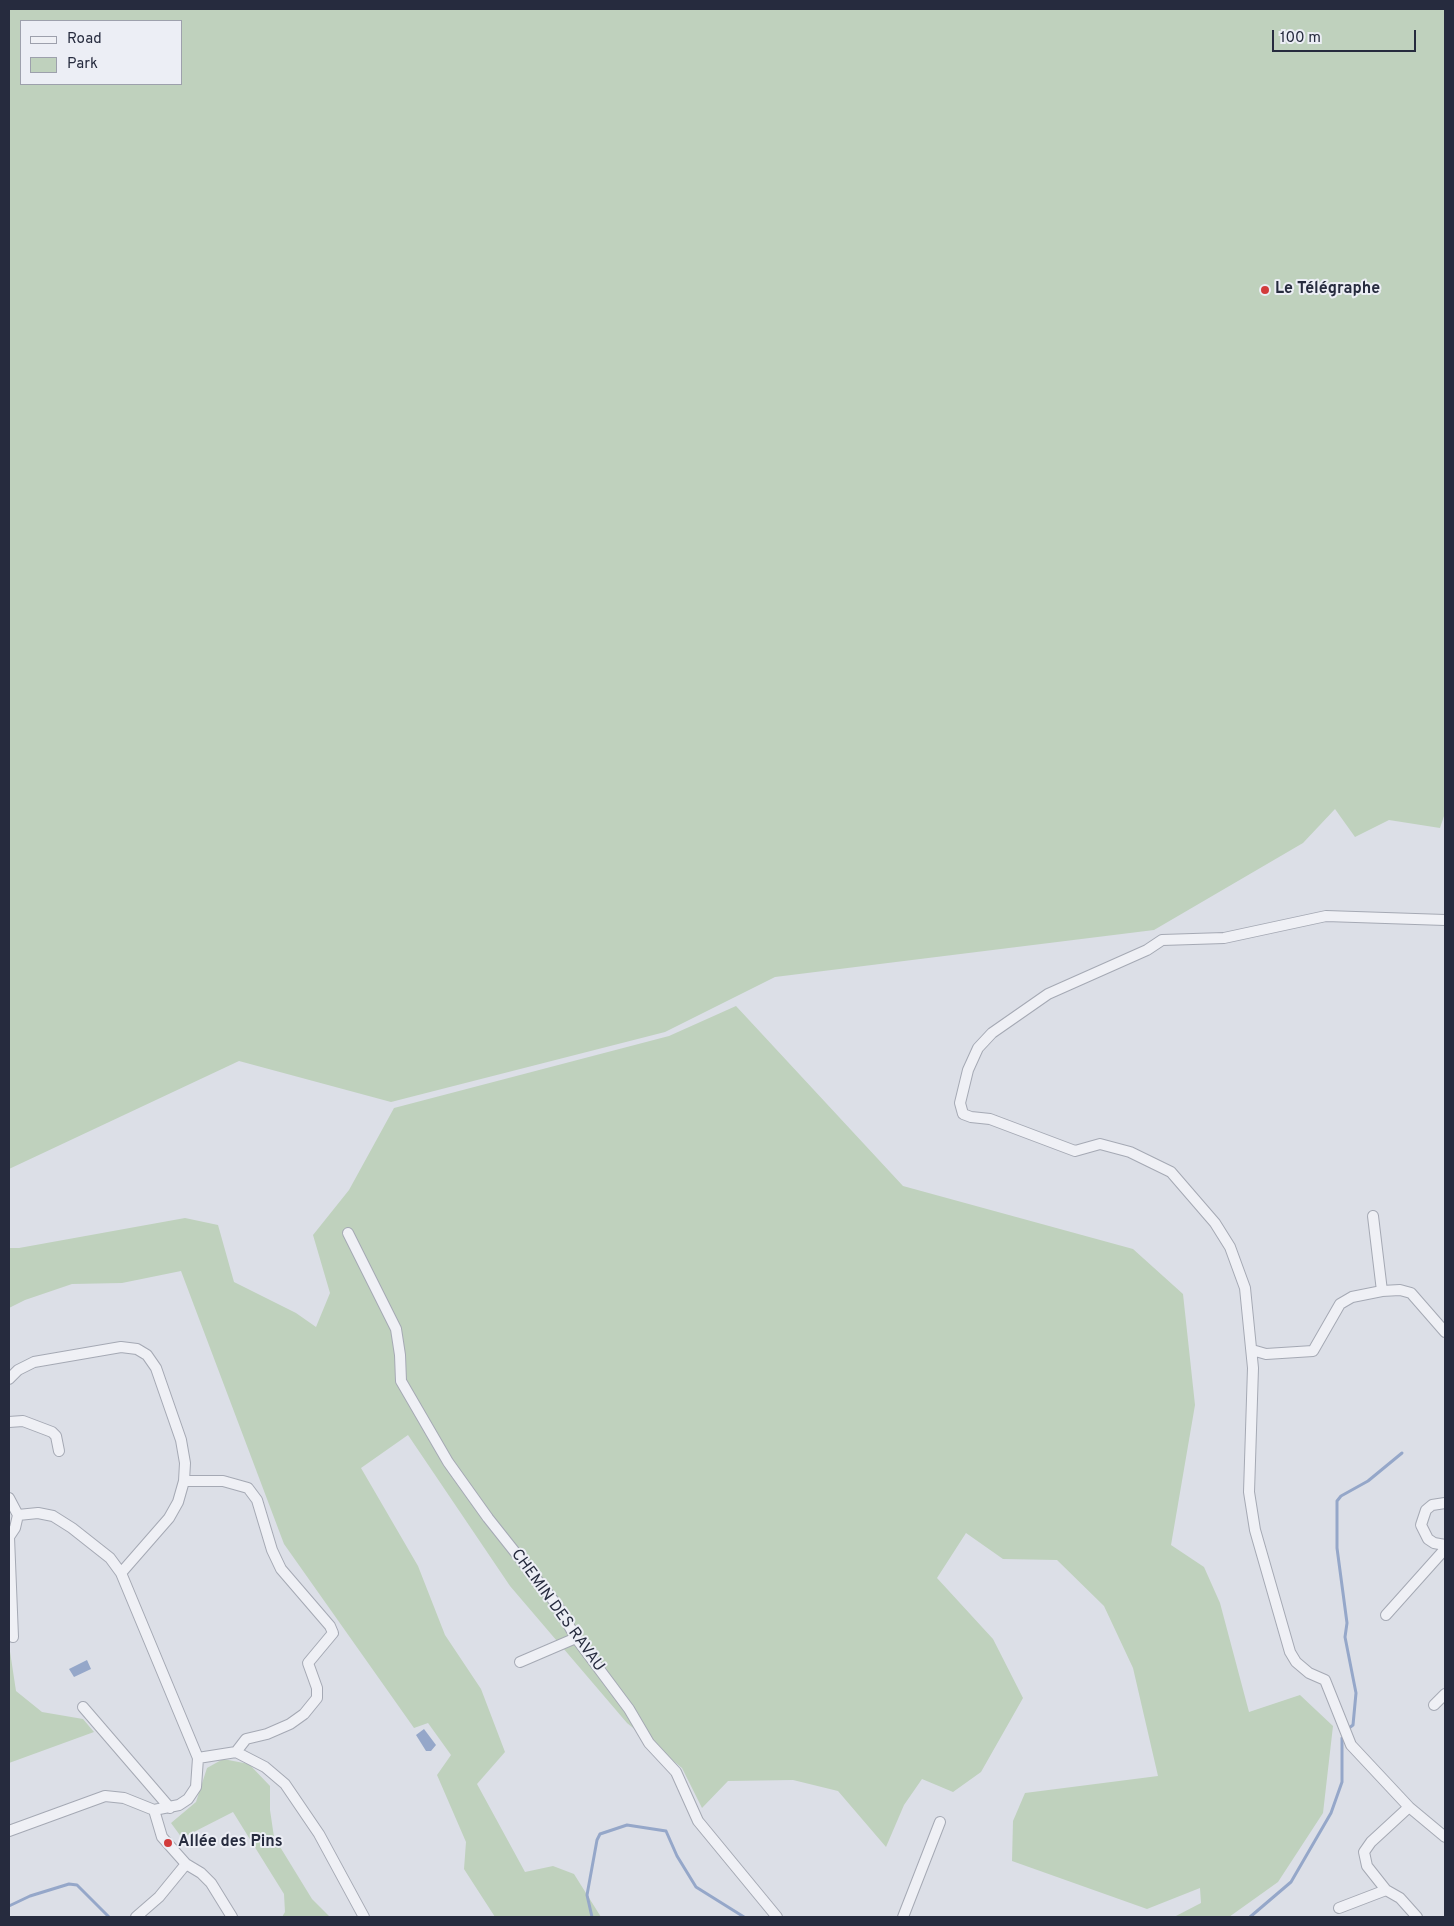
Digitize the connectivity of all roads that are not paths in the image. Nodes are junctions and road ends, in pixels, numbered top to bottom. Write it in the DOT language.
graph roads {
  1 [pos="1445,920"];
  2 [pos="1372,1216"];
  3 [pos="348,1232"];
  4 [pos="1382,1291"];
  5 [pos="1445,1332"];
  6 [pos="1252,1350"];
  7 [pos="9,1378"];
  8 [pos="9,1422"];
  9 [pos="59,1451"];
  10 [pos="184,1481"];
  11 [pos="9,1498"];
  12 [pos="1445,1503"];
  13 [pos="18,1515"];
  14 [pos="1445,1544"];
  15 [pos="1445,1549"];
  16 [pos="121,1573"];
  17 [pos="1386,1615"];
  18 [pos="13,1637"];
  19 [pos="576,1638"];
  20 [pos="520,1662"];
  21 [pos="1445,1694"];
  22 [pos="1434,1705"];
  23 [pos="83,1707"];
  24 [pos="236,1752"];
  25 [pos="198,1758"];
  26 [pos="1410,1806"];
  27 [pos="170,1808"];
  28 [pos="154,1810"];
  29 [pos="940,1822"];
  30 [pos="9,1831"];
  31 [pos="1445,1837"];
  32 [pos="186,1864"];
  33 [pos="1386,1890"];
  34 [pos="1339,1908"];
  35 [pos="136,1917"];
  36 [pos="232,1917"];
  37 [pos="364,1917"];
  38 [pos="776,1917"];
  39 [pos="903,1917"];
  40 [pos="1417,1917"];
  1 -- 6 [label="street"];
  2 -- 4 [label="street"];
  3 -- 19 [label="street, CHEMIN DES RAVAU"];
  4 -- 5 [label="street"];
  4 -- 6 [label="street"];
  6 -- 26 [label="street"];
  7 -- 10 [label="street"];
  8 -- 9 [label="street"];
  10 -- 16 [label="street"];
  10 -- 24 [label="street"];
  11 -- 13 [label="street"];
  12 -- 14 [label="street"];
  13 -- 16 [label="street"];
  13 -- 18 [label="street"];
  15 -- 17 [label="street"];
  16 -- 25 [label="street"];
  19 -- 20 [label="street"];
  19 -- 38 [label="street, CHEMIN DES RAVAU"];
  21 -- 22 [label="street"];
  23 -- 27 [label="street"];
  24 -- 25 [label="street"];
  24 -- 37 [label="street"];
  25 -- 27 [label="street"];
  26 -- 31 [label="street"];
  26 -- 33 [label="street"];
  27 -- 28 [label="street"];
  28 -- 30 [label="street"];
  28 -- 32 [label="street"];
  29 -- 39 [label="street"];
  32 -- 35 [label="street"];
  32 -- 36 [label="street"];
  33 -- 34 [label="street"];
  33 -- 40 [label="street"];
}
